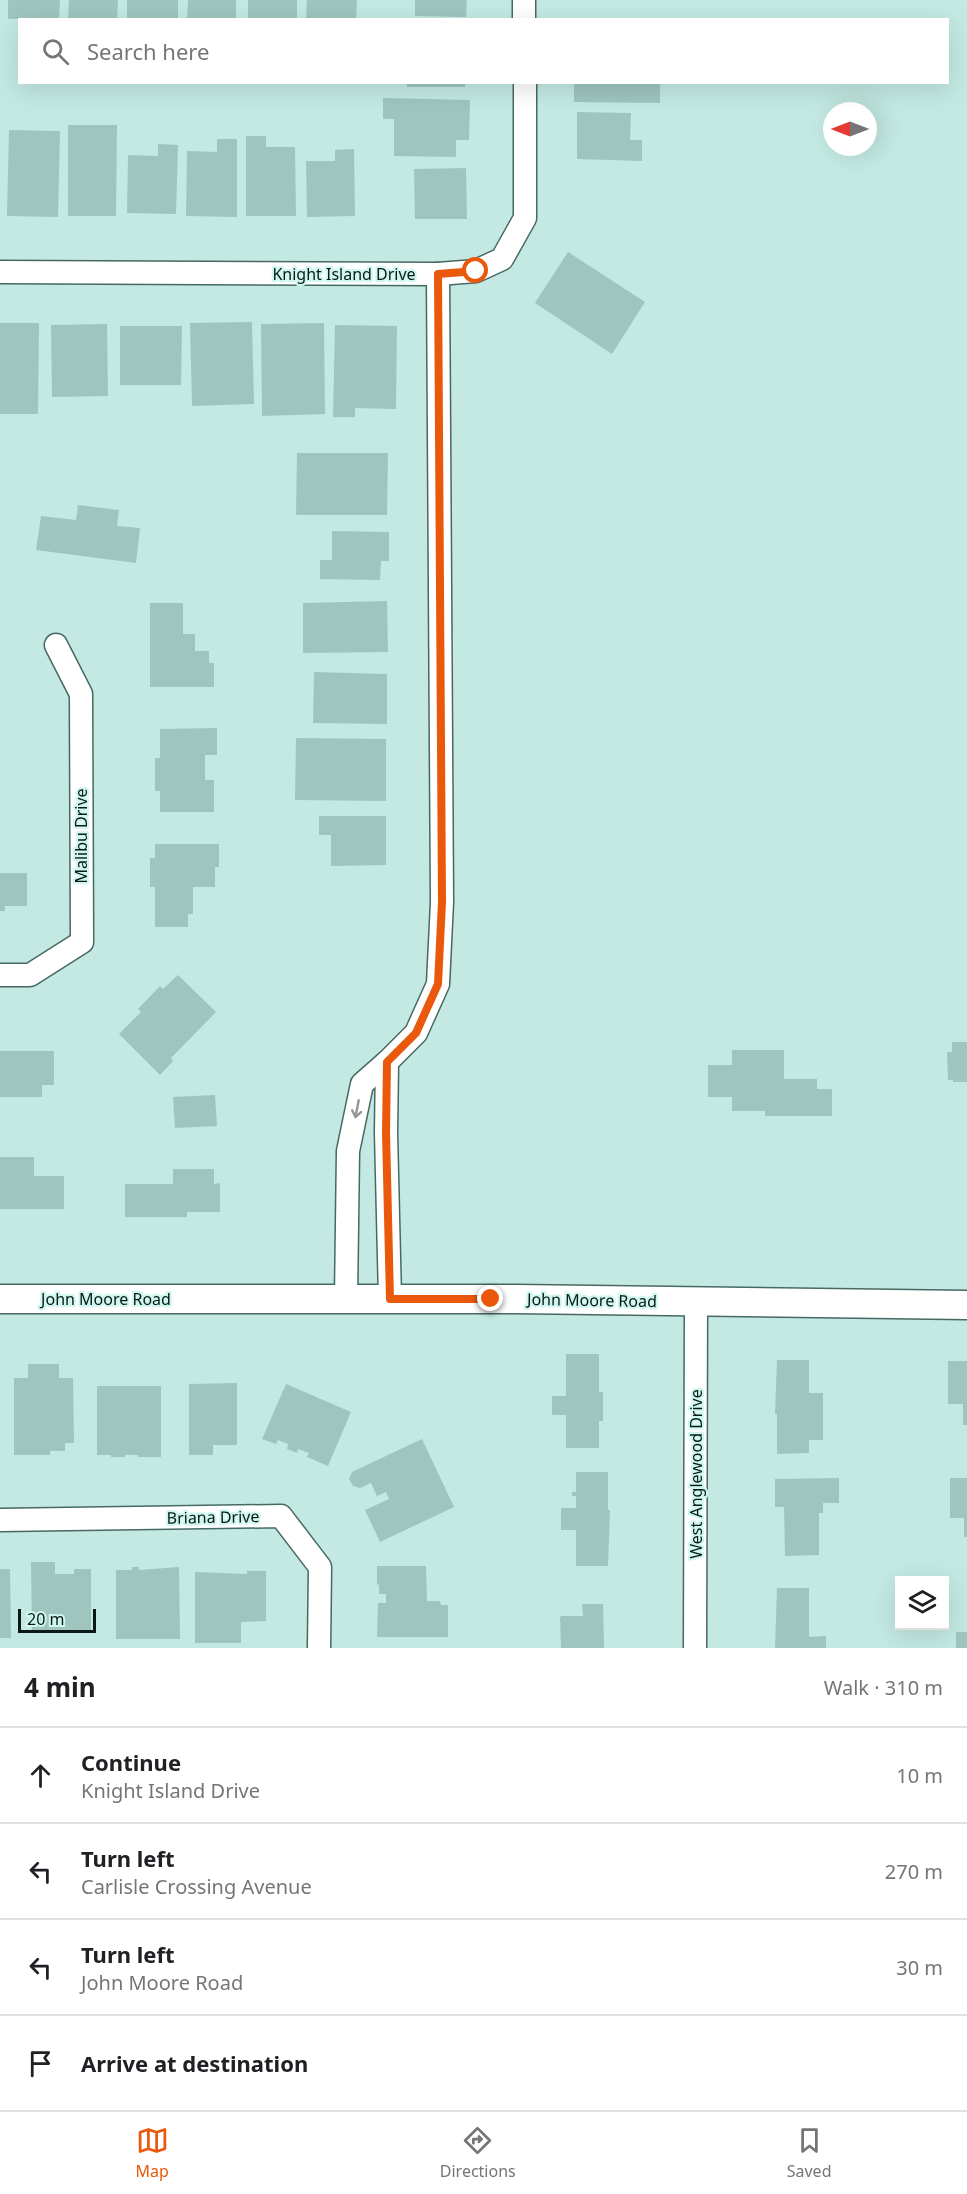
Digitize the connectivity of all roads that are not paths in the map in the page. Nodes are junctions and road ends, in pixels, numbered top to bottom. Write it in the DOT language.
graph roads {
  1 [pos="524,0"];
  2 [pos="524,18"];
  3 [pos="525,84"];
  4 [pos="0,272"];
  5 [pos="438,274"];
  6 [pos="56,645"];
  7 [pos="0,975"];
  8 [pos="387,1062"];
  9 [pos="0,1299"];
  10 [pos="346,1299"];
  11 [pos="390,1299"];
  12 [pos="696,1301"];
  13 [pos="967,1305"];
  14 [pos="0,1520"];
  15 [pos="319,1648"];
  16 [pos="695,1648"];
  1 -- 2 [label="street"];
  3 -- 5 [label="street, Knight Island Drive"];
  4 -- 5 [label="street, Knight Island Drive"];
  5 -- 8 [label="street"];
  6 -- 7 [label="street, Malibu Drive"];
  8 -- 10 [label="street, one-way"];
  8 -- 11 [label="street"];
  9 -- 10 [label="street, John Moore Road"];
  10 -- 11 [label="street, John Moore Road"];
  11 -- 12 [label="street, John Moore Road"];
  12 -- 13 [label="street, John Moore Road"];
  12 -- 16 [label="street, West Anglewood Drive"];
  14 -- 15 [label="street, Briana Drive"];
}
